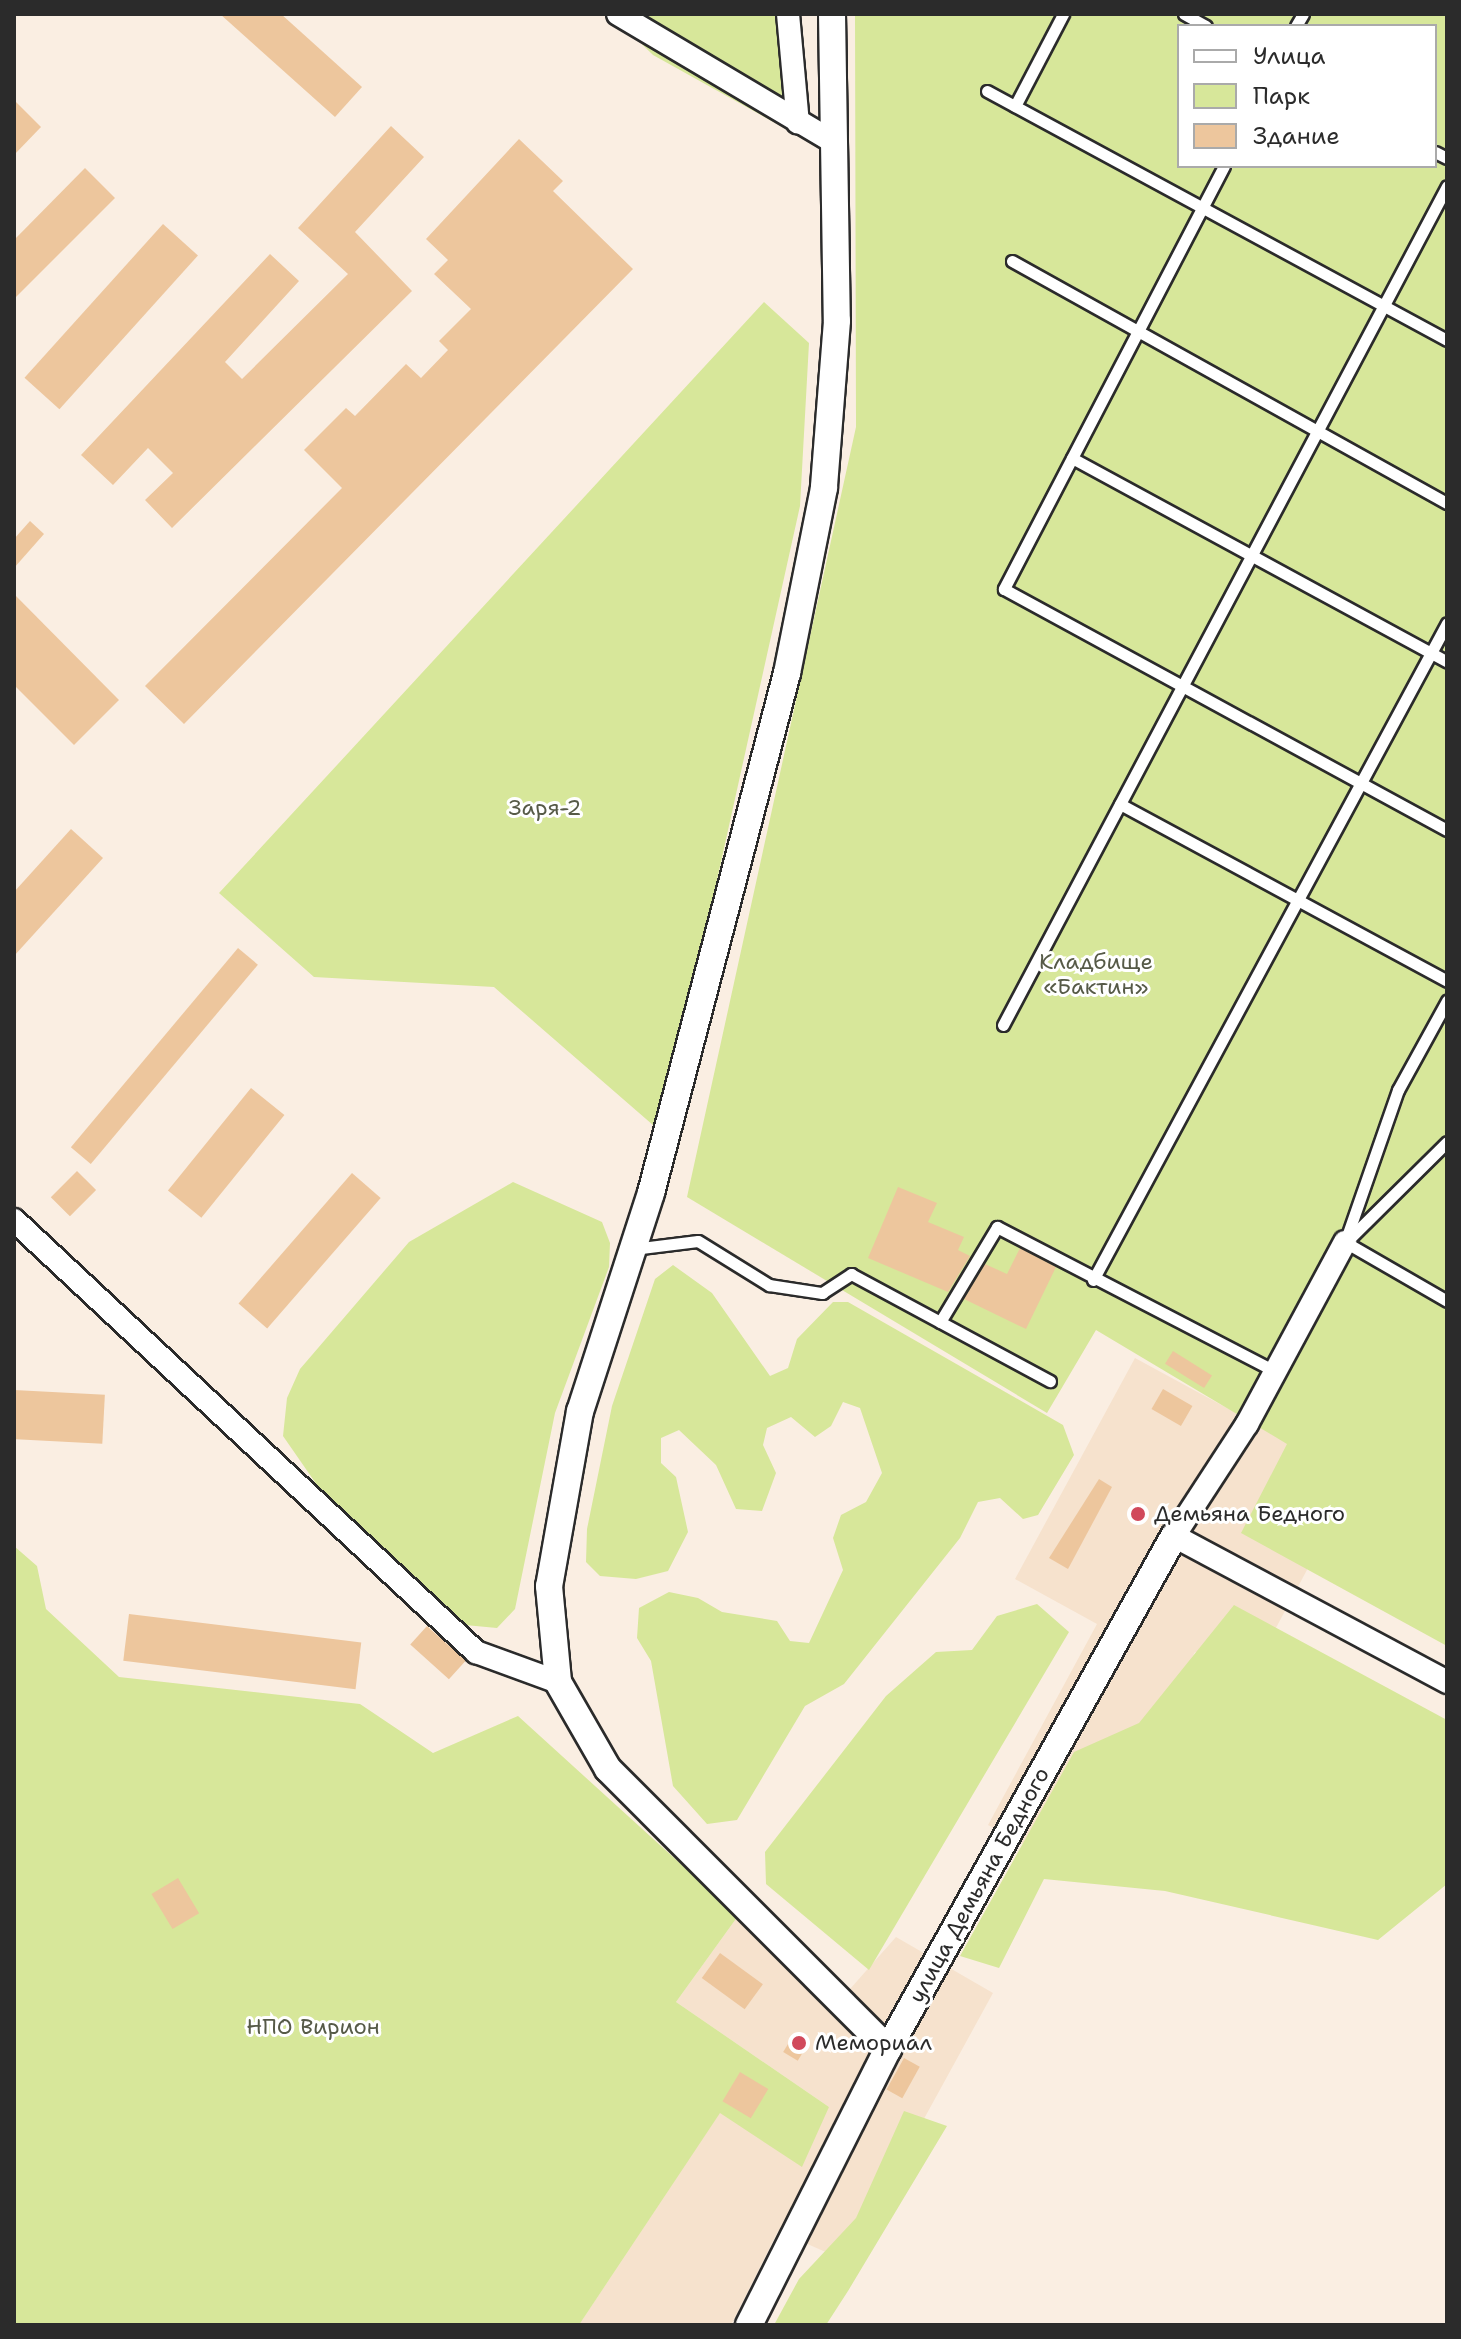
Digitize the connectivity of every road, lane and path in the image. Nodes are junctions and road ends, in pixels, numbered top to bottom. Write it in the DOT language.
graph roads {
  1 [pos="618,14"];
  2 [pos="788,14"];
  3 [pos="832,14"];
  4 [pos="1063,14"];
  5 [pos="1184,14"];
  6 [pos="1202,24"];
  7 [pos="987,91"];
  8 [pos="1015,106"];
  9 [pos="798,123"];
  10 [pos="835,143"];
  11 [pos="1223,168"];
  12 [pos="1447,186"];
  13 [pos="1203,206"];
  14 [pos="1012,261"];
  15 [pos="1384,305"];
  16 [pos="1137,333"];
  17 [pos="1447,340"];
  18 [pos="1317,432"];
  19 [pos="1072,458"];
  20 [pos="1447,503"];
  21 [pos="1252,556"];
  22 [pos="1447,623"];
  23 [pos="1431,653"];
  24 [pos="1447,662"];
  25 [pos="1182,687"];
  26 [pos="1361,783"];
  27 [pos="1120,804"];
  28 [pos="1447,830"];
  29 [pos="1298,900"];
  30 [pos="1447,981"];
  31 [pos="1447,1001"];
  32 [pos="1003,1025"];
  33 [pos="1447,1142"];
  34 [pos="14,1220"];
  35 [pos="1345,1242"];
  36 [pos="633,1249"];
  37 [pos="1093,1280"];
  38 [pos="1447,1301"];
  39 [pos="940,1322"];
  40 [pos="1275,1371"];
  41 [pos="1050,1381"];
  42 [pos="1174,1536"];
  43 [pos="558,1682"];
  44 [pos="1447,1682"];
  45 [pos="888,2049"];
  46 [pos="749,2325"];
  1 -- 9 [label="street"];
  2 -- 9 [label="street"];
  3 -- 10 [label="street"];
  4 -- 8 [label="lane"];
  5 -- 6 [label="lane"];
  7 -- 8 [label="lane"];
  8 -- 13 [label="lane"];
  9 -- 10 [label="street"];
  10 -- 36 [label="street"];
  11 -- 13 [label="lane"];
  12 -- 15 [label="lane"];
  13 -- 15 [label="lane"];
  13 -- 16 [label="lane"];
  14 -- 16 [label="lane"];
  15 -- 17 [label="lane"];
  15 -- 18 [label="lane"];
  16 -- 18 [label="lane"];
  16 -- 19 [label="lane"];
  18 -- 20 [label="lane"];
  18 -- 21 [label="lane"];
  19 -- 21 [label="lane"];
  19 -- 25 [label="lane"];
  21 -- 23 [label="lane"];
  21 -- 25 [label="lane"];
  22 -- 23 [label="lane"];
  23 -- 24 [label="lane"];
  23 -- 26 [label="lane"];
  25 -- 26 [label="lane"];
  25 -- 27 [label="lane"];
  26 -- 28 [label="lane"];
  26 -- 29 [label="lane"];
  27 -- 29 [label="lane"];
  27 -- 32 [label="lane"];
  29 -- 30 [label="lane"];
  29 -- 37 [label="lane"];
  31 -- 35 [label="lane"];
  33 -- 35 [label="lane"];
  34 -- 43 [label="street"];
  35 -- 38 [label="lane"];
  35 -- 40 [label="street"];
  36 -- 39 [label="lane"];
  36 -- 43 [label="street"];
  37 -- 39 [label="lane"];
  37 -- 40 [label="lane"];
  39 -- 41 [label="lane"];
  40 -- 42 [label="street"];
  42 -- 44 [label="street"];
  42 -- 45 [label="street, улица Демьяна Бедного"];
  43 -- 45 [label="street"];
  45 -- 46 [label="street, улица Демьяна Бедного"];
}
